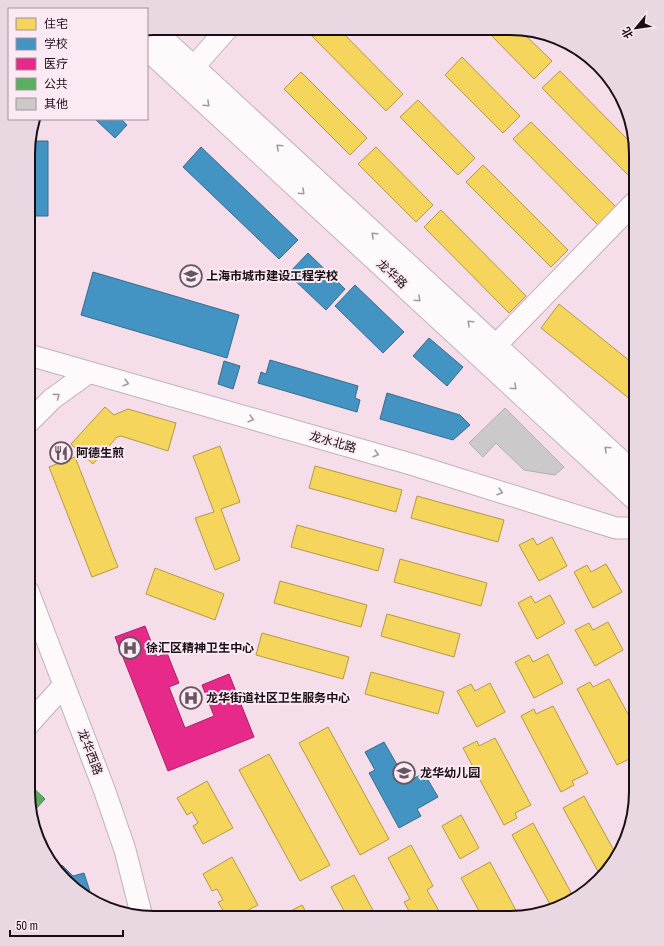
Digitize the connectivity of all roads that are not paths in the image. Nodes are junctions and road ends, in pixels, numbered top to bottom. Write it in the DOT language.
graph roads {
  1 [pos="156,35"];
  2 [pos="222,35"];
  3 [pos="148,50"];
  4 [pos="187,74"];
  5 [pos="629,208"];
  6 [pos="495,346"];
  7 [pos="35,357"];
  8 [pos="88,373"];
  9 [pos="35,416"];
  10 [pos="629,469"];
  11 [pos="629,493"];
  12 [pos="629,528"];
  13 [pos="35,609"];
  14 [pos="64,685"];
  15 [pos="35,717"];
  16 [pos="140,910"];
  1 -- 4 [label="main road, 龙华路"];
  2 -- 4 [label="street"];
  3 -- 4 [label="main road, 龙华路"];
  6 -- 4 [label="main road, 龙华路, one-way"];
  4 -- 11 [label="main road, 龙华路, one-way"];
  5 -- 6 [label="street"];
  10 -- 6 [label="main road, 龙华路, one-way"];
  7 -- 8 [label="street, 龙水北路"];
  9 -- 8 [label="street, one-way"];
  8 -- 12 [label="street, 龙水北路, one-way"];
  13 -- 14 [label="street, 龙华西路"];
  14 -- 15 [label="street"];
  14 -- 16 [label="street, 龙华西路"];
}
